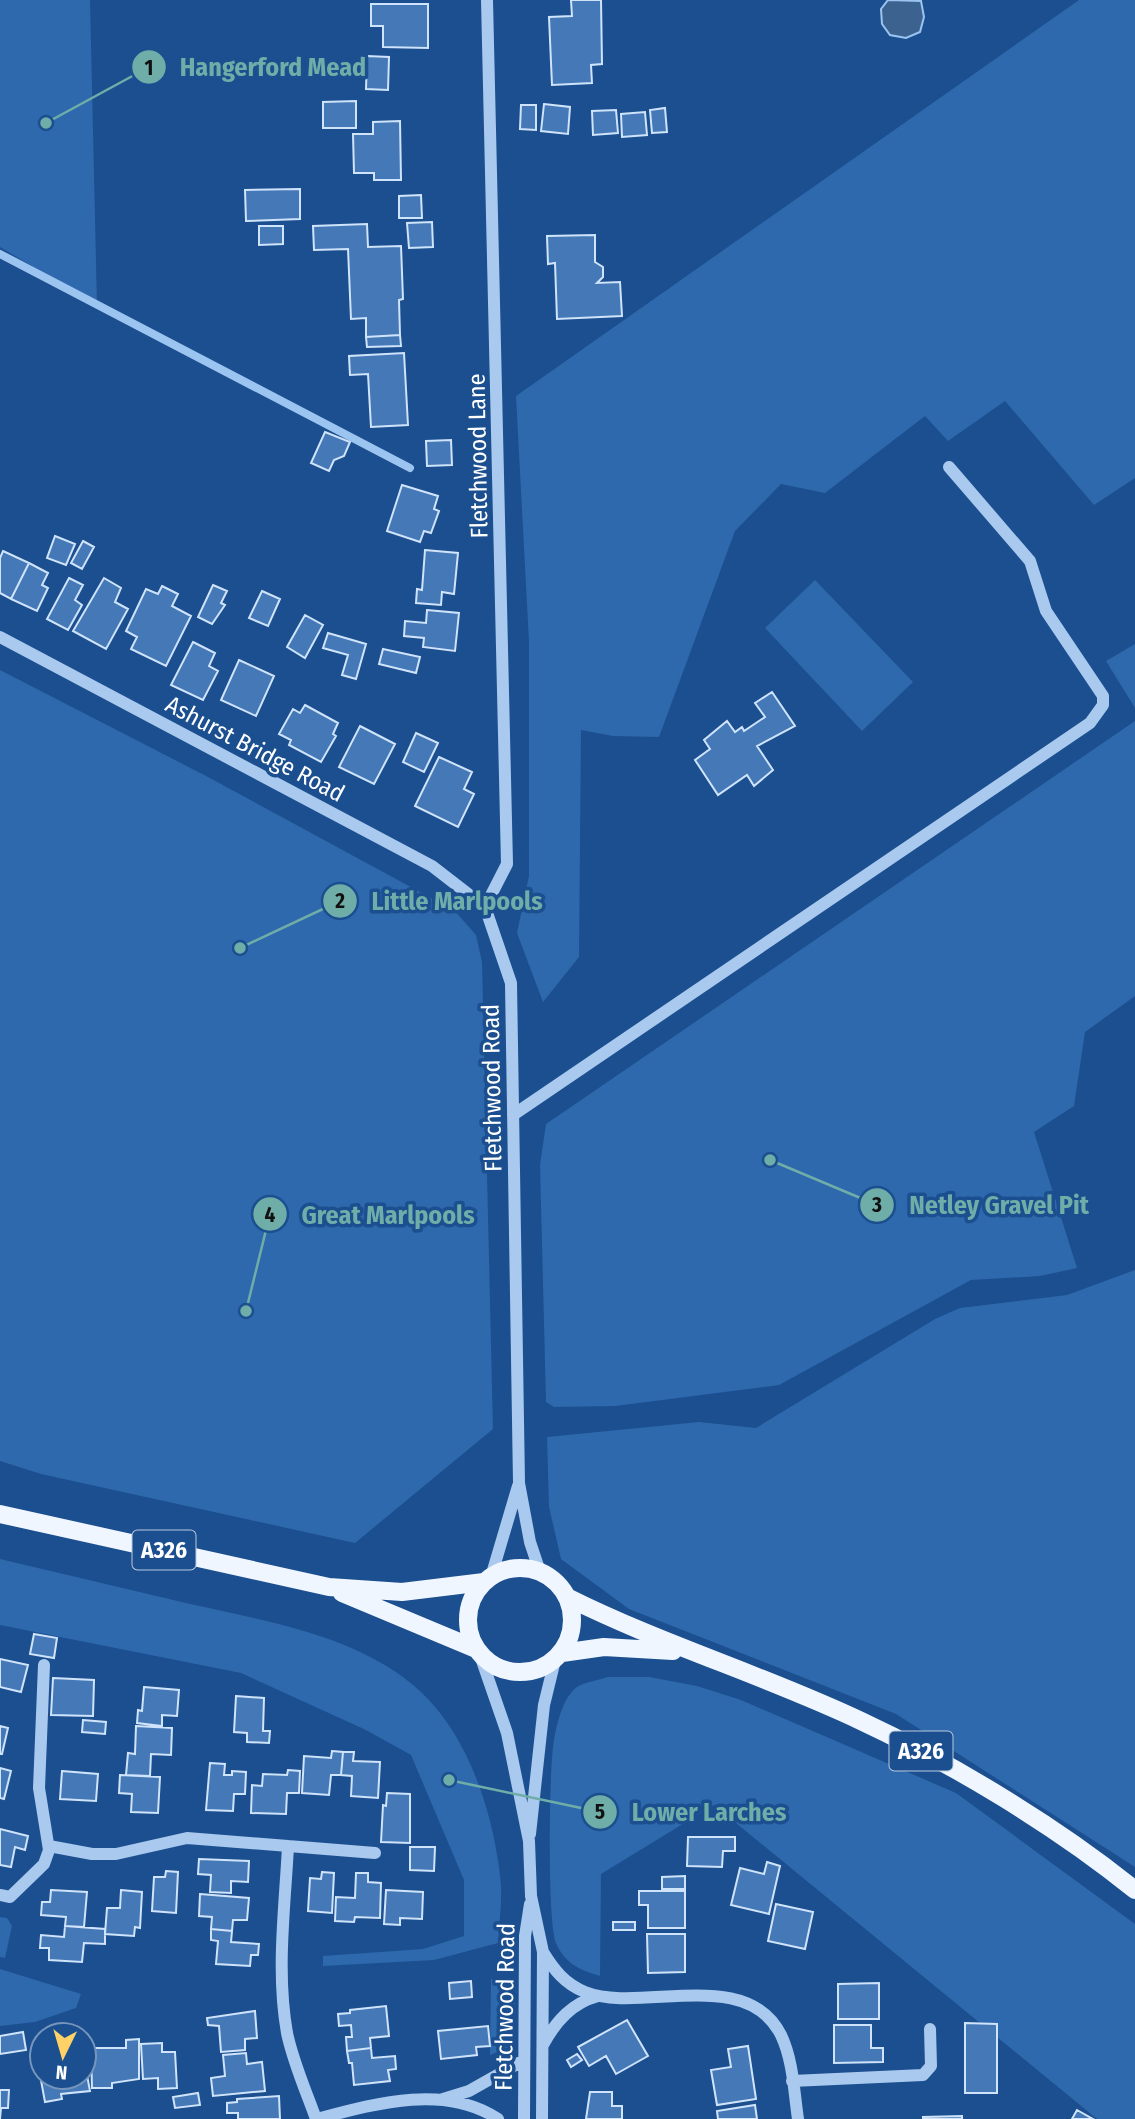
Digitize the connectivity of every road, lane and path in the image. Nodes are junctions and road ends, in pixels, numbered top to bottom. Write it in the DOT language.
graph roads {
  1 [pos="487,0"];
  2 [pos="948,467"];
  3 [pos="0,637"];
  4 [pos="485,907"];
  5 [pos="513,1115"];
  6 [pos="519,1483"];
  7 [pos="0,1514"];
  8 [pos="540,1572"];
  9 [pos="488,1579"];
  10 [pos="329,1587"];
  11 [pos="568,1597"];
  12 [pos="687,1651"];
  13 [pos="478,1652"];
  14 [pos="558,1656"];
  15 [pos="44,1665"];
  16 [pos="528,1841"];
  17 [pos="49,1846"];
  18 [pos="288,1846"];
  19 [pos="375,1853"];
  20 [pos="1135,1891"];
  21 [pos="0,1895"];
  22 [pos="531,1896"];
  23 [pos="543,1952"];
  24 [pos="598,1996"];
  25 [pos="930,2029"];
  26 [pos="542,2047"];
  27 [pos="524,2060"];
  28 [pos="793,2081"];
  29 [pos="440,2100"];
  30 [pos="316,2119"];
  31 [pos="498,2119"];
  32 [pos="524,2119"];
  33 [pos="542,2119"];
  34 [pos="798,2119"];
  1 -- 4 [label="street, Fletchwood Lane"];
  2 -- 5 [label="street"];
  3 -- 4 [label="street, Ashurst Bridge Road"];
  4 -- 5 [label="street, Fletchwood Road"];
  5 -- 6 [label="street, Fletchwood Road"];
  6 -- 8 [label="street, Fletchwood Road"];
  6 -- 9 [label="street, Fletchwood Road"];
  7 -- 10 [label="main road, A326"];
  8 -- 9 [label="main road"];
  8 -- 11 [label="main road"];
  9 -- 10 [label="main road, A326"];
  9 -- 13 [label="main road"];
  10 -- 13 [label="main road, A326"];
  11 -- 12 [label="main road, A326"];
  11 -- 14 [label="main road"];
  12 -- 14 [label="main road, A326"];
  12 -- 20 [label="main road, A326"];
  13 -- 14 [label="main road"];
  13 -- 16 [label="street, Fletchwood Road"];
  14 -- 16 [label="street, Fletchwood Road"];
  15 -- 17 [label="street"];
  16 -- 22 [label="street, Fletchwood Road"];
  17 -- 18 [label="street"];
  17 -- 21 [label="street"];
  18 -- 19 [label="street"];
  18 -- 30 [label="street"];
  22 -- 23 [label="street, Fletchwood Road"];
  22 -- 27 [label="street, Fletchwood Road"];
  23 -- 24 [label="street"];
  23 -- 26 [label="street, Fletchwood Road"];
  24 -- 26 [label="street"];
  24 -- 28 [label="street"];
  25 -- 28 [label="street"];
  26 -- 33 [label="street, Fletchwood Road"];
  27 -- 29 [label="street"];
  27 -- 32 [label="street, Fletchwood Road"];
  28 -- 34 [label="street"];
  29 -- 30 [label="street"];
  29 -- 31 [label="street"];
}
